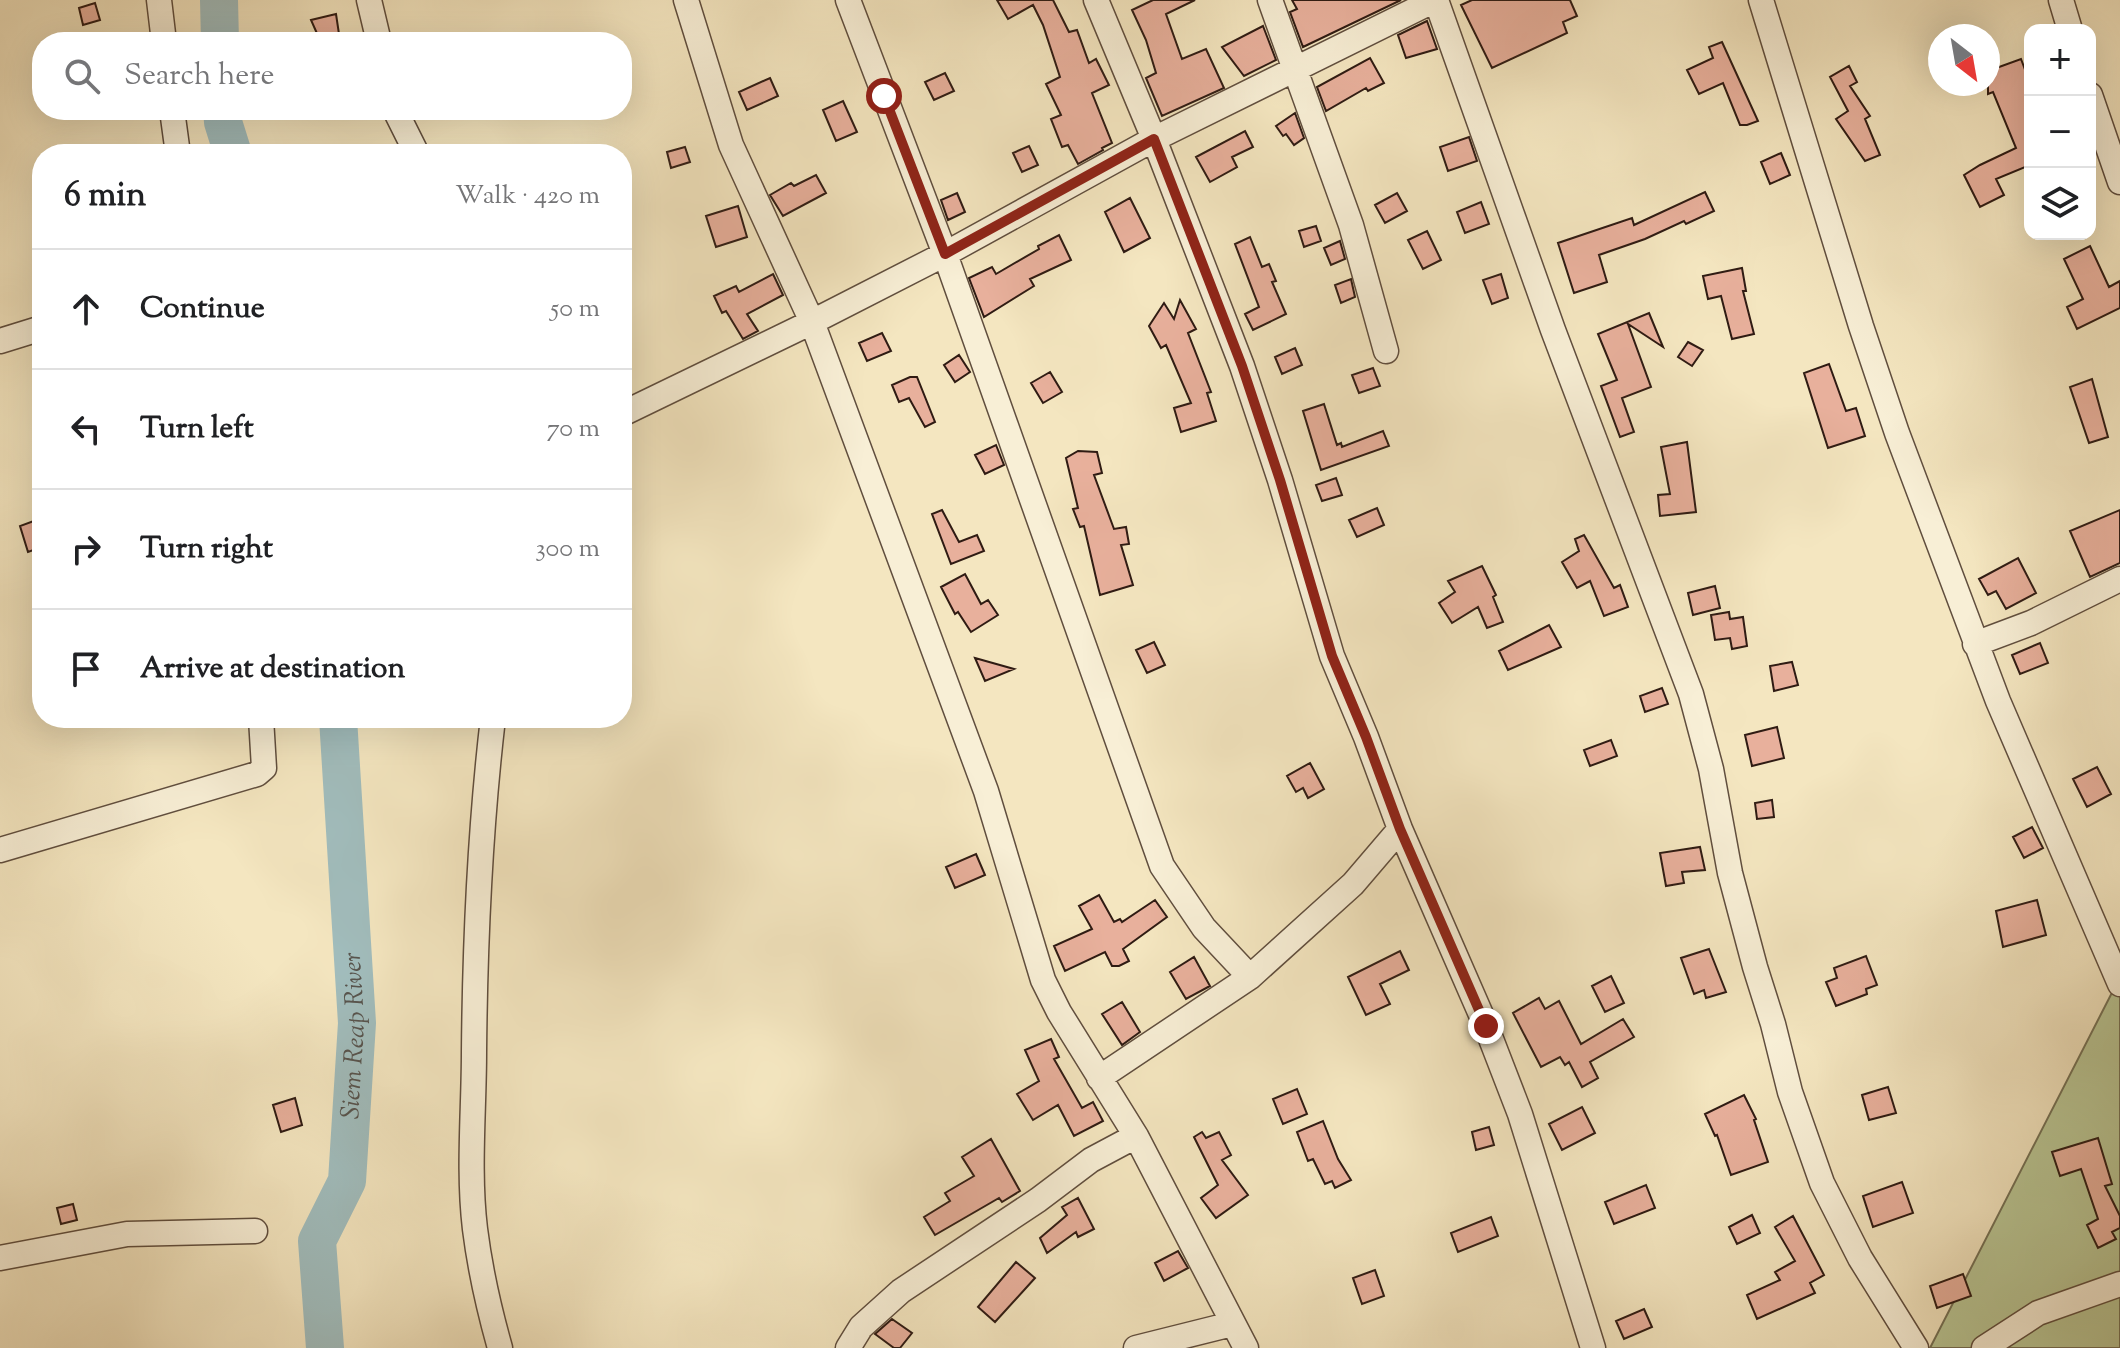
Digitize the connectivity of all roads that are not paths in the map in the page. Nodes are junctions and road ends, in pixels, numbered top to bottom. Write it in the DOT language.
graph roads {
  1 [pos="159,0"];
  2 [pos="369,0"];
  3 [pos="686,0"];
  4 [pos="848,0"];
  5 [pos="1096,0"];
  6 [pos="1270,0"];
  7 [pos="1435,0"];
  8 [pos="1761,0"];
  9 [pos="2061,0"];
  10 [pos="2068,24"];
  11 [pos="163,32"];
  12 [pos="377,32"];
  13 [pos="1294,69"];
  14 [pos="2090,96"];
  15 [pos="173,120"];
  16 [pos="400,120"];
  17 [pos="1154,139"];
  18 [pos="177,144"];
  19 [pos="412,144"];
  20 [pos="2120,182"];
  21 [pos="945,254"];
  22 [pos="812,322"];
  23 [pos="32,331"];
  24 [pos="0,341"];
  25 [pos="1386,351"];
  26 [pos="632,409"];
  27 [pos="2120,579"];
  28 [pos="1975,644"];
  29 [pos="262,728"];
  30 [pos="492,728"];
  31 [pos="1400,829"];
  32 [pos="0,850"];
  33 [pos="1250,977"];
  34 [pos="2120,984"];
  35 [pos="1099,1078"];
  36 [pos="1136,1136"];
  37 [pos="255,1231"];
  38 [pos="0,1258"];
  39 [pos="2120,1284"];
  40 [pos="1232,1324"];
  41 [pos="500,1348"];
  42 [pos="848,1348"];
  43 [pos="1136,1348"];
  44 [pos="1246,1348"];
  45 [pos="1593,1348"];
  46 [pos="1916,1348"];
  47 [pos="1984,1348"];
  1 -- 11 [label="street"];
  2 -- 12 [label="street"];
  3 -- 22 [label="street"];
  4 -- 21 [label="street"];
  5 -- 17 [label="street"];
  6 -- 13 [label="street"];
  7 -- 13 [label="street"];
  7 -- 46 [label="street"];
  8 -- 28 [label="street"];
  9 -- 10 [label="street"];
  13 -- 17 [label="street"];
  13 -- 25 [label="street"];
  14 -- 20 [label="street"];
  15 -- 18 [label="street"];
  16 -- 19 [label="street"];
  17 -- 21 [label="street"];
  17 -- 31 [label="street"];
  21 -- 22 [label="street"];
  21 -- 33 [label="street"];
  22 -- 26 [label="street"];
  22 -- 35 [label="street"];
  23 -- 24 [label="street"];
  27 -- 28 [label="street"];
  28 -- 34 [label="street"];
  29 -- 32 [label="street"];
  30 -- 41 [label="street"];
  31 -- 33 [label="street"];
  31 -- 45 [label="street"];
  33 -- 35 [label="street"];
  35 -- 36 [label="street"];
  36 -- 40 [label="street"];
  36 -- 42 [label="street"];
  37 -- 38 [label="street"];
  39 -- 47 [label="street"];
  40 -- 43 [label="street"];
  40 -- 44 [label="street"];
}
